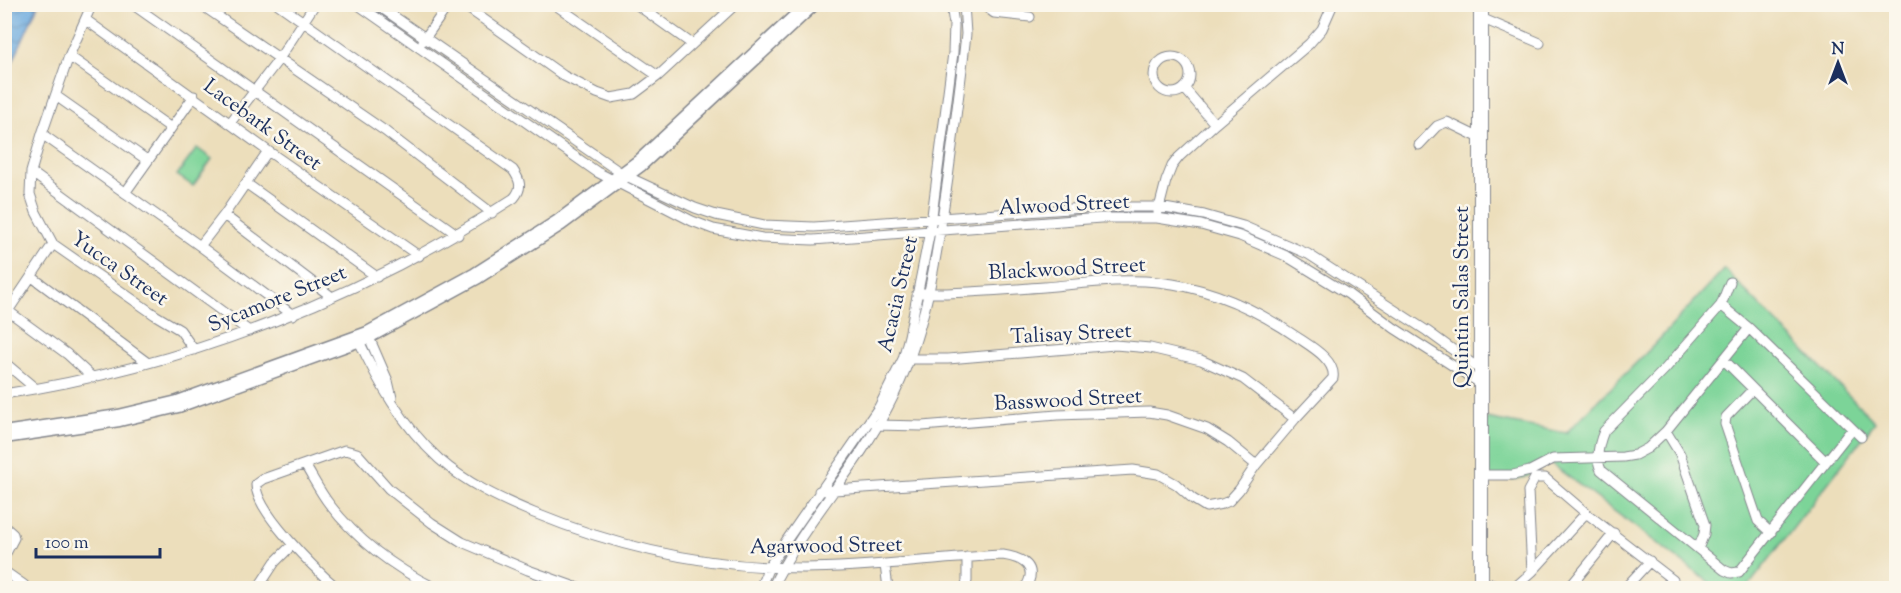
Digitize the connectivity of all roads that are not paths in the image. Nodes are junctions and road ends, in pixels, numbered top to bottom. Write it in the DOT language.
graph roads {
  1 [pos="92,4"];
  2 [pos="132,4"];
  3 [pos="201,4"];
  4 [pos="278,4"];
  5 [pos="315,4"];
  6 [pos="357,4"];
  7 [pos="376,4"];
  8 [pos="449,4"];
  9 [pos="462,4"];
  10 [pos="554,4"];
  11 [pos="636,4"];
  12 [pos="717,4"];
  13 [pos="736,4"];
  14 [pos="811,4"];
  15 [pos="951,4"];
  16 [pos="964,4"];
  17 [pos="982,4"];
  18 [pos="1334,4"];
  19 [pos="1481,11"];
  20 [pos="727,12"];
  21 [pos="1030,17"];
  22 [pos="86,20"];
  23 [pos="303,23"];
  24 [pos="426,38"];
  25 [pos="1540,43"];
  26 [pos="692,44"];
  27 [pos="418,47"];
  28 [pos="69,56"];
  29 [pos="279,59"];
  30 [pos="658,76"];
  31 [pos="1184,88"];
  32 [pos="254,90"];
  33 [pos="56,96"];
  34 [pos="194,96"];
  35 [pos="230,123"];
  36 [pos="1215,124"];
  37 [pos="171,128"];
  38 [pos="42,134"];
  39 [pos="1482,139"];
  40 [pos="1419,145"];
  41 [pos="268,151"];
  42 [pos="147,160"];
  43 [pos="31,172"];
  44 [pos="619,179"];
  45 [pos="247,184"];
  46 [pos="125,194"];
  47 [pos="1159,207"];
  48 [pos="492,213"];
  49 [pos="224,215"];
  50 [pos="1157,218"];
  51 [pos="942,219"];
  52 [pos="932,220"];
  53 [pos="941,230"];
  54 [pos="930,231"];
  55 [pos="458,235"];
  56 [pos="53,244"];
  57 [pos="200,246"];
  58 [pos="419,256"];
  59 [pos="32,277"];
  60 [pos="377,277"];
  61 [pos="1730,282"];
  62 [pos="917,292"];
  63 [pos="929,293"];
  64 [pos="332,297"];
  65 [pos="1721,305"];
  66 [pos="6,310"];
  67 [pos="293,315"];
  68 [pos="1749,328"];
  69 [pos="249,331"];
  70 [pos="1426,331"];
  71 [pos="363,337"];
  72 [pos="1418,344"];
  73 [pos="194,350"];
  74 [pos="907,359"];
  75 [pos="1724,360"];
  76 [pos="4,362"];
  77 [pos="148,363"];
  78 [pos="1482,371"];
  79 [pos="93,378"];
  80 [pos="1483,385"];
  81 [pos="36,389"];
  82 [pos="1753,389"];
  83 [pos="4,394"];
  84 [pos="1294,419"];
  85 [pos="868,422"];
  86 [pos="879,426"];
  87 [pos="1852,429"];
  88 [pos="38,431"];
  89 [pos="1666,431"];
  90 [pos="4,435"];
  91 [pos="1861,437"];
  92 [pos="4,440"];
  93 [pos="1598,458"];
  94 [pos="1825,461"];
  95 [pos="305,465"];
  96 [pos="1256,465"];
  97 [pos="1482,475"];
  98 [pos="833,490"];
  99 [pos="819,491"];
  100 [pos="1586,513"];
  101 [pos="4,526"];
  102 [pos="1614,533"];
  103 [pos="1771,533"];
  104 [pos="292,544"];
  105 [pos="1698,549"];
  106 [pos="4,557"];
  107 [pos="967,557"];
  108 [pos="1650,561"];
  109 [pos="885,565"];
  110 [pos="769,567"];
  111 [pos="782,567"];
  112 [pos="4,571"];
  113 [pos="1532,572"];
  114 [pos="24,585"];
  115 [pos="1481,585"];
  116 [pos="258,588"];
  117 [pos="337,588"];
  118 [pos="435,588"];
  119 [pos="578,588"];
  120 [pos="760,588"];
  121 [pos="772,588"];
  122 [pos="888,588"];
  123 [pos="965,588"];
  124 [pos="1025,588"];
  125 [pos="1514,588"];
  126 [pos="1569,588"];
  127 [pos="1625,588"];
  128 [pos="1671,588"];
  1 -- 22 [label="street, Yucca Street"];
  2 -- 32 [label="street"];
  3 -- 29 [label="street"];
  4 -- 23 [label="street"];
  5 -- 23 [label="street"];
  6 -- 27 [label="street"];
  7 -- 24 [label="street"];
  8 -- 24 [label="street"];
  9 -- 30 [label="street"];
  10 -- 30 [label="street"];
  11 -- 26 [label="street"];
  12 -- 20 [label="street"];
  13 -- 20 [label="street"];
  14 -- 44 [label="highway"];
  15 -- 52 [label="street, Acacia Street"];
  16 -- 51 [label="street, Acacia Street"];
  17 -- 21 [label="street"];
  18 -- 36 [label="street"];
  19 -- 25 [label="street"];
  19 -- 39 [label="main road, Quintin Salas Street"];
  20 -- 26 [label="street"];
  22 -- 28 [label="street, Yucca Street"];
  22 -- 34 [label="street, Lacebark Street"];
  23 -- 29 [label="street"];
  23 -- 48 [label="street, Sycamore Street"];
  24 -- 27 [label="street"];
  24 -- 44 [label="street"];
  26 -- 30 [label="street"];
  27 -- 44 [label="street"];
  28 -- 33 [label="street, Yucca Street"];
  28 -- 37 [label="street"];
  29 -- 32 [label="street"];
  29 -- 48 [label="street"];
  31 -- 31 [label="street"];
  31 -- 36 [label="street"];
  32 -- 35 [label="street"];
  32 -- 55 [label="street"];
  33 -- 38 [label="street, Yucca Street"];
  33 -- 42 [label="street"];
  34 -- 35 [label="street, Lacebark Street"];
  34 -- 37 [label="street"];
  35 -- 41 [label="street, Lacebark Street"];
  36 -- 47 [label="street"];
  37 -- 42 [label="street"];
  38 -- 43 [label="street, Yucca Street"];
  38 -- 46 [label="street"];
  39 -- 40 [label="street"];
  39 -- 78 [label="main road, Quintin Salas Street"];
  41 -- 45 [label="street"];
  41 -- 58 [label="street, Lacebark Street"];
  42 -- 46 [label="street"];
  43 -- 56 [label="street, Yucca Street"];
  43 -- 69 [label="street"];
  44 -- 52 [label="street, Alwood Street"];
  44 -- 54 [label="street, Alwood Street"];
  44 -- 71 [label="highway"];
  45 -- 49 [label="street"];
  45 -- 60 [label="street"];
  46 -- 57 [label="street"];
  47 -- 50 [label="street"];
  47 -- 51 [label="street, Alwood Street"];
  47 -- 70 [label="street, Alwood Street"];
  48 -- 55 [label="street, Sycamore Street"];
  49 -- 57 [label="street"];
  49 -- 64 [label="street"];
  50 -- 53 [label="street, Alwood Street"];
  50 -- 72 [label="street, Alwood Street"];
  51 -- 52 [label="street, Alwood Street"];
  51 -- 53 [label="street, Acacia Street"];
  52 -- 54 [label="street, Acacia Street"];
  53 -- 54 [label="street, Alwood Street"];
  53 -- 63 [label="street, Acacia Street"];
  54 -- 62 [label="street, Acacia Street"];
  55 -- 58 [label="street, Sycamore Street"];
  56 -- 59 [label="street"];
  56 -- 73 [label="street, Yucca Street"];
  57 -- 67 [label="street"];
  58 -- 60 [label="street, Sycamore Street"];
  59 -- 66 [label="street"];
  59 -- 77 [label="street"];
  60 -- 64 [label="street, Sycamore Street"];
  61 -- 65 [label="street"];
  62 -- 63 [label="street, Blackwood Street"];
  62 -- 74 [label="street, Acacia Street"];
  63 -- 74 [label="street, Acacia Street"];
  63 -- 84 [label="street, Blackwood Street"];
  64 -- 67 [label="street, Sycamore Street"];
  65 -- 68 [label="street"];
  65 -- 93 [label="street"];
  66 -- 79 [label="street"];
  67 -- 69 [label="street, Sycamore Street"];
  68 -- 75 [label="street"];
  68 -- 87 [label="street"];
  69 -- 73 [label="street, Sycamore Street"];
  70 -- 72 [label="street"];
  70 -- 78 [label="street, Alwood Street"];
  71 -- 88 [label="highway"];
  71 -- 110 [label="street, Agarwood Street"];
  72 -- 80 [label="street, Alwood Street"];
  73 -- 77 [label="street, Sycamore Street"];
  74 -- 84 [label="street, Talisay Street"];
  74 -- 85 [label="street, Acacia Street"];
  74 -- 86 [label="street, Acacia Street"];
  75 -- 82 [label="street"];
  75 -- 89 [label="street"];
  76 -- 81 [label="street"];
  77 -- 79 [label="street, Sycamore Street"];
  78 -- 80 [label="main road, Quintin Salas Street"];
  79 -- 81 [label="street, Sycamore Street"];
  80 -- 97 [label="main road, Quintin Salas Street"];
  81 -- 83 [label="street, Sycamore Street"];
  82 -- 94 [label="street"];
  82 -- 103 [label="street"];
  84 -- 96 [label="street"];
  85 -- 86 [label="street, Basswood Street"];
  85 -- 99 [label="street, Acacia Street"];
  86 -- 96 [label="street, Basswood Street"];
  86 -- 98 [label="street, Acacia Street"];
  87 -- 91 [label="street"];
  87 -- 94 [label="street"];
  88 -- 90 [label="highway"];
  88 -- 92 [label="highway"];
  89 -- 93 [label="street"];
  89 -- 105 [label="street"];
  93 -- 97 [label="street"];
  93 -- 105 [label="street"];
  94 -- 103 [label="street"];
  95 -- 104 [label="street"];
  95 -- 118 [label="street"];
  95 -- 119 [label="street"];
  96 -- 98 [label="street"];
  97 -- 115 [label="main road, Quintin Salas Street"];
  98 -- 99 [label="street"];
  98 -- 111 [label="street, Acacia Street"];
  99 -- 110 [label="street, Acacia Street"];
  100 -- 102 [label="street"];
  100 -- 113 [label="street"];
  100 -- 113 [label="street"];
  101 -- 106 [label="street"];
  102 -- 108 [label="street"];
  102 -- 126 [label="street"];
  103 -- 105 [label="street"];
  104 -- 116 [label="street"];
  104 -- 117 [label="street"];
  107 -- 109 [label="street, Agarwood Street"];
  107 -- 123 [label="street"];
  107 -- 124 [label="street, Agarwood Street"];
  108 -- 127 [label="street"];
  108 -- 128 [label="street"];
  109 -- 111 [label="street, Agarwood Street"];
  109 -- 122 [label="street"];
  110 -- 111 [label="street, Agarwood Street"];
  110 -- 120 [label="street, Acacia Street"];
  111 -- 121 [label="street, Acacia Street"];
  112 -- 114 [label="street"];
  113 -- 125 [label="street"];
  115 -- 125 [label="street"];
}
